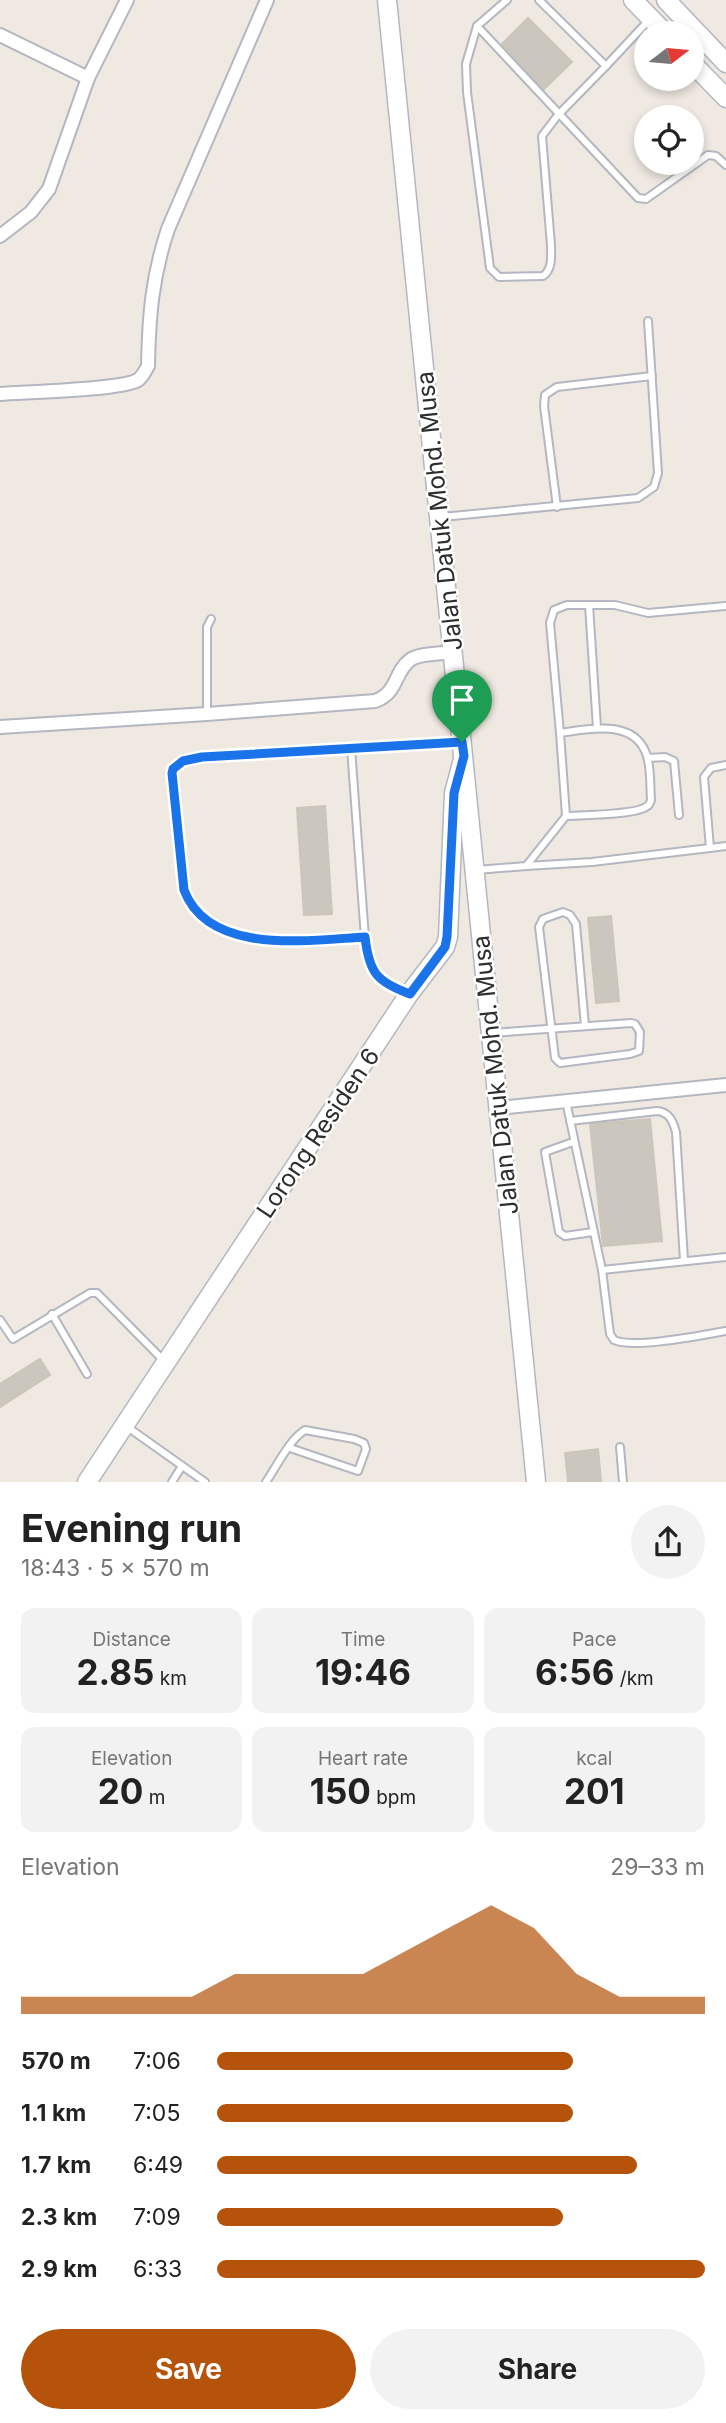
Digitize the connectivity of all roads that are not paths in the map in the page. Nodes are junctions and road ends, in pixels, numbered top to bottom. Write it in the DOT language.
graph roads {
  1 [pos="127,0"];
  2 [pos="267,0"];
  3 [pos="387,0"];
  4 [pos="507,0"];
  5 [pos="539,0"];
  6 [pos="633,0"];
  7 [pos="666,0"];
  8 [pos="651,19"];
  9 [pos="477,26"];
  10 [pos="0,36"];
  11 [pos="726,63"];
  12 [pos="606,66"];
  13 [pos="704,75"];
  14 [pos="88,78"];
  15 [pos="726,98"];
  16 [pos="558,114"];
  17 [pos="726,165"];
  18 [pos="0,236"];
  19 [pos="648,321"];
  20 [pos="652,376"];
  21 [pos="0,394"];
  22 [pos="556,507"];
  23 [pos="440,517"];
  24 [pos="589,605"];
  25 [pos="725,606"];
  26 [pos="211,619"];
  27 [pos="453,652"];
  28 [pos="207,715"];
  29 [pos="0,727"];
  30 [pos="597,728"];
  31 [pos="560,733"];
  32 [pos="351,748"];
  33 [pos="463,749"];
  34 [pos="648,758"];
  35 [pos="726,765"];
  36 [pos="679,815"];
  37 [pos="566,816"];
  38 [pos="726,846"];
  39 [pos="710,848"];
  40 [pos="526,866"];
  41 [pos="476,870"];
  42 [pos="365,937"];
  43 [pos="410,994"];
  44 [pos="585,1026"];
  45 [pos="551,1030"];
  46 [pos="490,1033"];
  47 [pos="726,1085"];
  48 [pos="566,1100"];
  49 [pos="498,1108"];
  50 [pos="570,1121"];
  51 [pos="573,1142"];
  52 [pos="593,1232"];
  53 [pos="726,1257"];
  54 [pos="684,1260"];
  55 [pos="601,1270"];
  56 [pos="52,1314"];
  57 [pos="0,1320"];
  58 [pos="726,1331"];
  59 [pos="165,1363"];
  60 [pos="87,1374"];
  61 [pos="124,1425"];
  62 [pos="620,1447"];
  63 [pos="290,1448"];
  64 [pos="182,1466"];
  65 [pos="204,1481"];
  66 [pos="87,1482"];
  67 [pos="172,1482"];
  68 [pos="266,1482"];
  69 [pos="536,1482"];
  70 [pos="623,1482"];
  1 -- 14 [label="street"];
  2 -- 21 [label="street"];
  3 -- 23 [label="main road, Jalan Datuk Mohd. Musa"];
  4 -- 9 [label="lane"];
  5 -- 12 [label="lane"];
  6 -- 8 [label="main road"];
  7 -- 11 [label="main road"];
  8 -- 12 [label="lane"];
  9 -- 16 [label="lane"];
  9 -- 16 [label="lane"];
  10 -- 14 [label="street"];
  12 -- 16 [label="lane"];
  13 -- 15 [label="main road"];
  14 -- 18 [label="street"];
  16 -- 17 [label="lane"];
  19 -- 20 [label="lane"];
  20 -- 22 [label="lane"];
  20 -- 22 [label="lane"];
  22 -- 23 [label="lane"];
  23 -- 27 [label="main road, Jalan Datuk Mohd. Musa"];
  24 -- 25 [label="lane"];
  24 -- 30 [label="lane"];
  24 -- 31 [label="lane"];
  26 -- 28 [label="lane"];
  27 -- 28 [label="street"];
  27 -- 33 [label="main road, Jalan Datuk Mohd. Musa"];
  28 -- 29 [label="street"];
  30 -- 31 [label="lane"];
  30 -- 34 [label="lane"];
  31 -- 37 [label="lane"];
  32 -- 33 [label="lane"];
  32 -- 42 [label="lane"];
  32 -- 42 [label="lane"];
  33 -- 41 [label="main road, Jalan Datuk Mohd. Musa"];
  33 -- 43 [label="main road, Lorong Residen 6"];
  34 -- 36 [label="lane"];
  34 -- 37 [label="lane"];
  35 -- 39 [label="lane"];
  37 -- 40 [label="lane"];
  38 -- 39 [label="lane"];
  39 -- 40 [label="lane"];
  40 -- 41 [label="lane"];
  41 -- 46 [label="main road, Jalan Datuk Mohd. Musa"];
  42 -- 43 [label="lane"];
  43 -- 59 [label="main road, Lorong Residen 6"];
  44 -- 45 [label="lane"];
  44 -- 45 [label="lane"];
  44 -- 45 [label="lane"];
  45 -- 46 [label="lane"];
  46 -- 49 [label="main road, Jalan Datuk Mohd. Musa"];
  47 -- 48 [label="street"];
  48 -- 49 [label="street"];
  48 -- 50 [label="lane"];
  49 -- 69 [label="main road, Jalan Datuk Mohd. Musa"];
  50 -- 51 [label="lane"];
  50 -- 54 [label="lane"];
  51 -- 52 [label="lane"];
  51 -- 52 [label="lane"];
  52 -- 55 [label="lane"];
  53 -- 54 [label="lane"];
  54 -- 55 [label="lane"];
  55 -- 58 [label="lane"];
  56 -- 57 [label="lane"];
  56 -- 59 [label="lane"];
  56 -- 60 [label="lane"];
  59 -- 61 [label="main road, Lorong Residen 6"];
  61 -- 64 [label="lane"];
  61 -- 66 [label="main road, Lorong Residen 6"];
  62 -- 70 [label="lane"];
  63 -- 63 [label="lane"];
  63 -- 68 [label="lane"];
  64 -- 65 [label="lane"];
  64 -- 67 [label="lane"];
}
